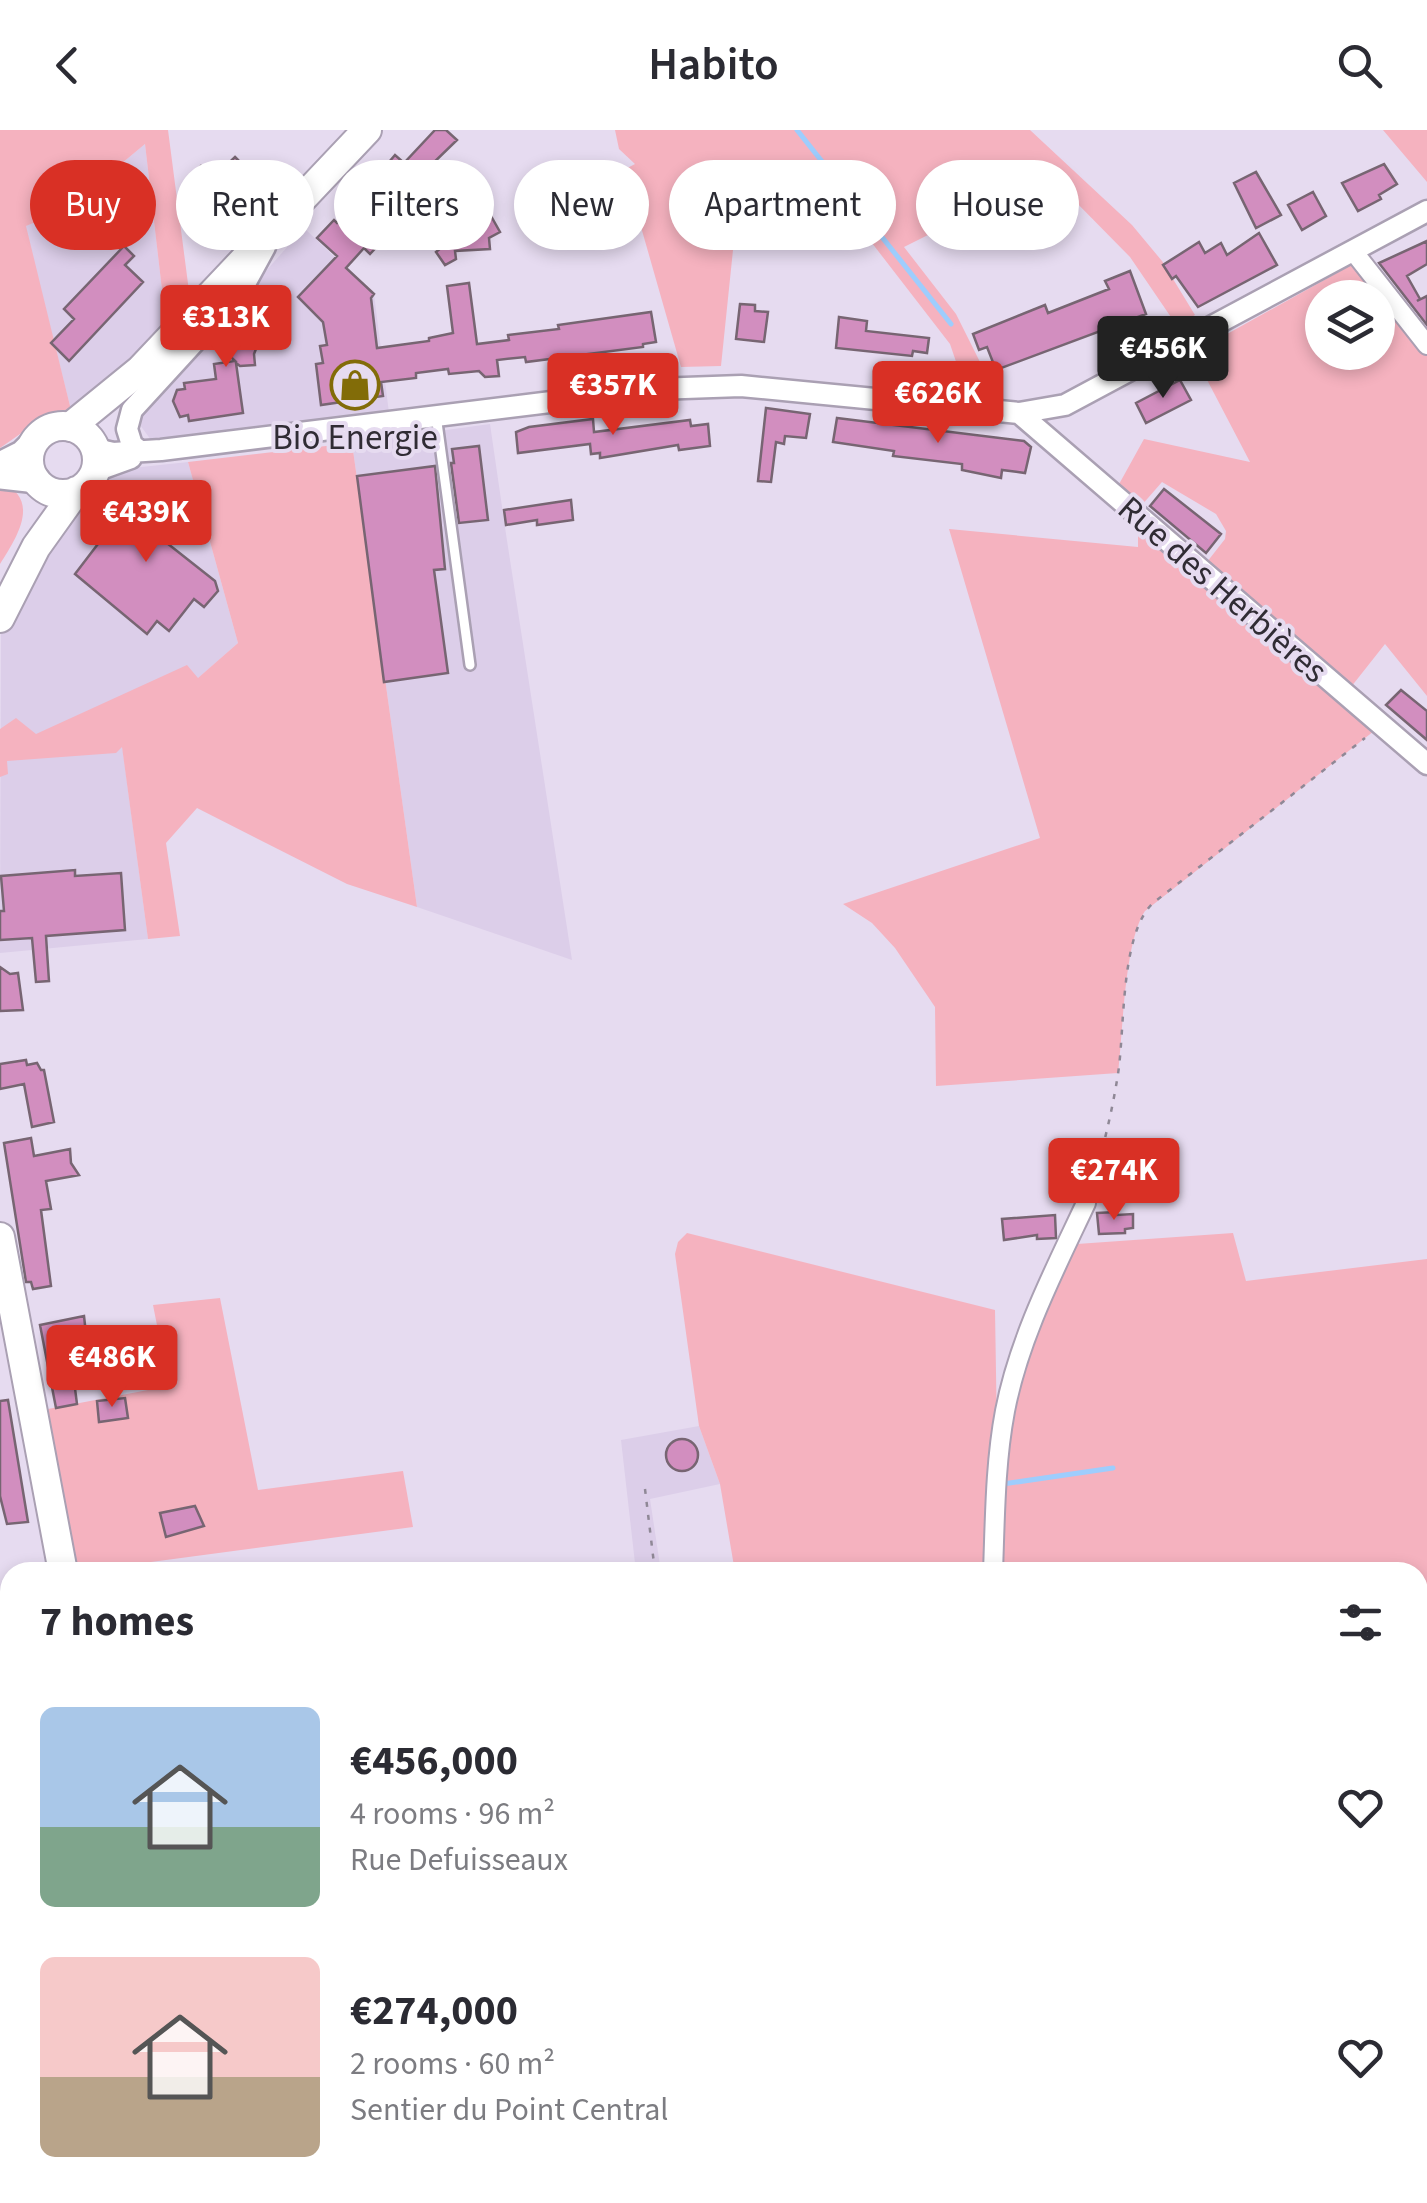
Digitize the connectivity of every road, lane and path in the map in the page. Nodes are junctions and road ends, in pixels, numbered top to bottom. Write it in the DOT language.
graph roads {
  1 [pos="367,130"];
  2 [pos="314,186"];
  3 [pos="1427,210"];
  4 [pos="254,250"];
  5 [pos="263,250"];
  6 [pos="1353,251"];
  7 [pos="1427,345"];
  8 [pos="1020,413"];
  9 [pos="436,415"];
  10 [pos="35,441"];
  11 [pos="151,450"];
  12 [pos="86,456"];
  13 [pos="0,465"];
  14 [pos="0,476"];
  15 [pos="39,483"];
  16 [pos="0,575"];
  17 [pos="0,618"];
  18 [pos="470,666"];
  19 [pos="1382,725"];
  20 [pos="1427,764"];
  21 [pos="1086,1202"];
  22 [pos="0,1237"];
  23 [pos="645,1489"];
  24 [pos="61,1562"];
  25 [pos="654,1562"];
  26 [pos="993,1562"];
  1 -- 2 [label="main road"];
  3 -- 6 [label="street"];
  4 -- 12 [label="main road"];
  5 -- 11 [label="street"];
  6 -- 7 [label="street"];
  6 -- 8 [label="street"];
  8 -- 9 [label="street"];
  8 -- 19 [label="street, Rue des Herbières"];
  9 -- 11 [label="street"];
  9 -- 18 [label="lane"];
  10 -- 12 [label="main road"];
  10 -- 13 [label="main road"];
  10 -- 15 [label="main road"];
  11 -- 12 [label="street"];
  12 -- 15 [label="main road"];
  12 -- 17 [label="main road"];
  14 -- 15 [label="main road"];
  15 -- 16 [label="main road"];
  19 -- 20 [label="street, Rue des Herbières"];
  19 -- 21 [label="path"];
  21 -- 26 [label="street"];
  22 -- 24 [label="main road"];
  23 -- 25 [label="path"];
}
